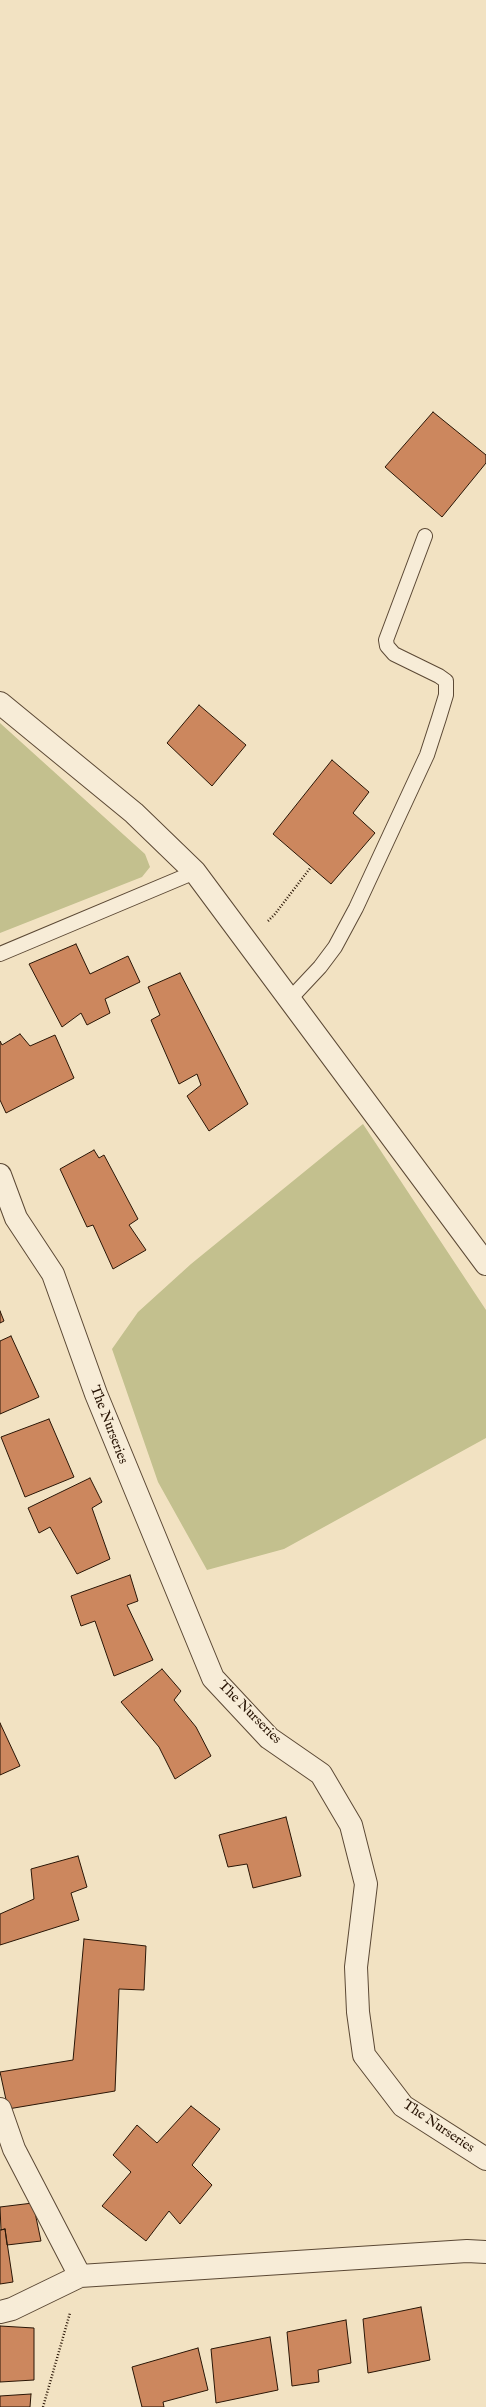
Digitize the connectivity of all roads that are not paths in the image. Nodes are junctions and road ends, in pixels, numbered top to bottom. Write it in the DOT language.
graph roads {
  1 [pos="425,536"];
  2 [pos="0,703"];
  3 [pos="195,872"];
  4 [pos="0,954"];
  5 [pos="290,999"];
  6 [pos="0,1175"];
  7 [pos="486,1264"];
  8 [pos="0,2109"];
  9 [pos="486,2159"];
  10 [pos="486,2252"];
  11 [pos="80,2276"];
  12 [pos="0,2312"];
  1 -- 5 [label="lane"];
  2 -- 3 [label="street"];
  3 -- 4 [label="lane"];
  3 -- 5 [label="street"];
  5 -- 7 [label="street"];
  6 -- 9 [label="street, The Nurseries"];
  8 -- 11 [label="street"];
  10 -- 11 [label="street"];
  11 -- 12 [label="street"];
}
